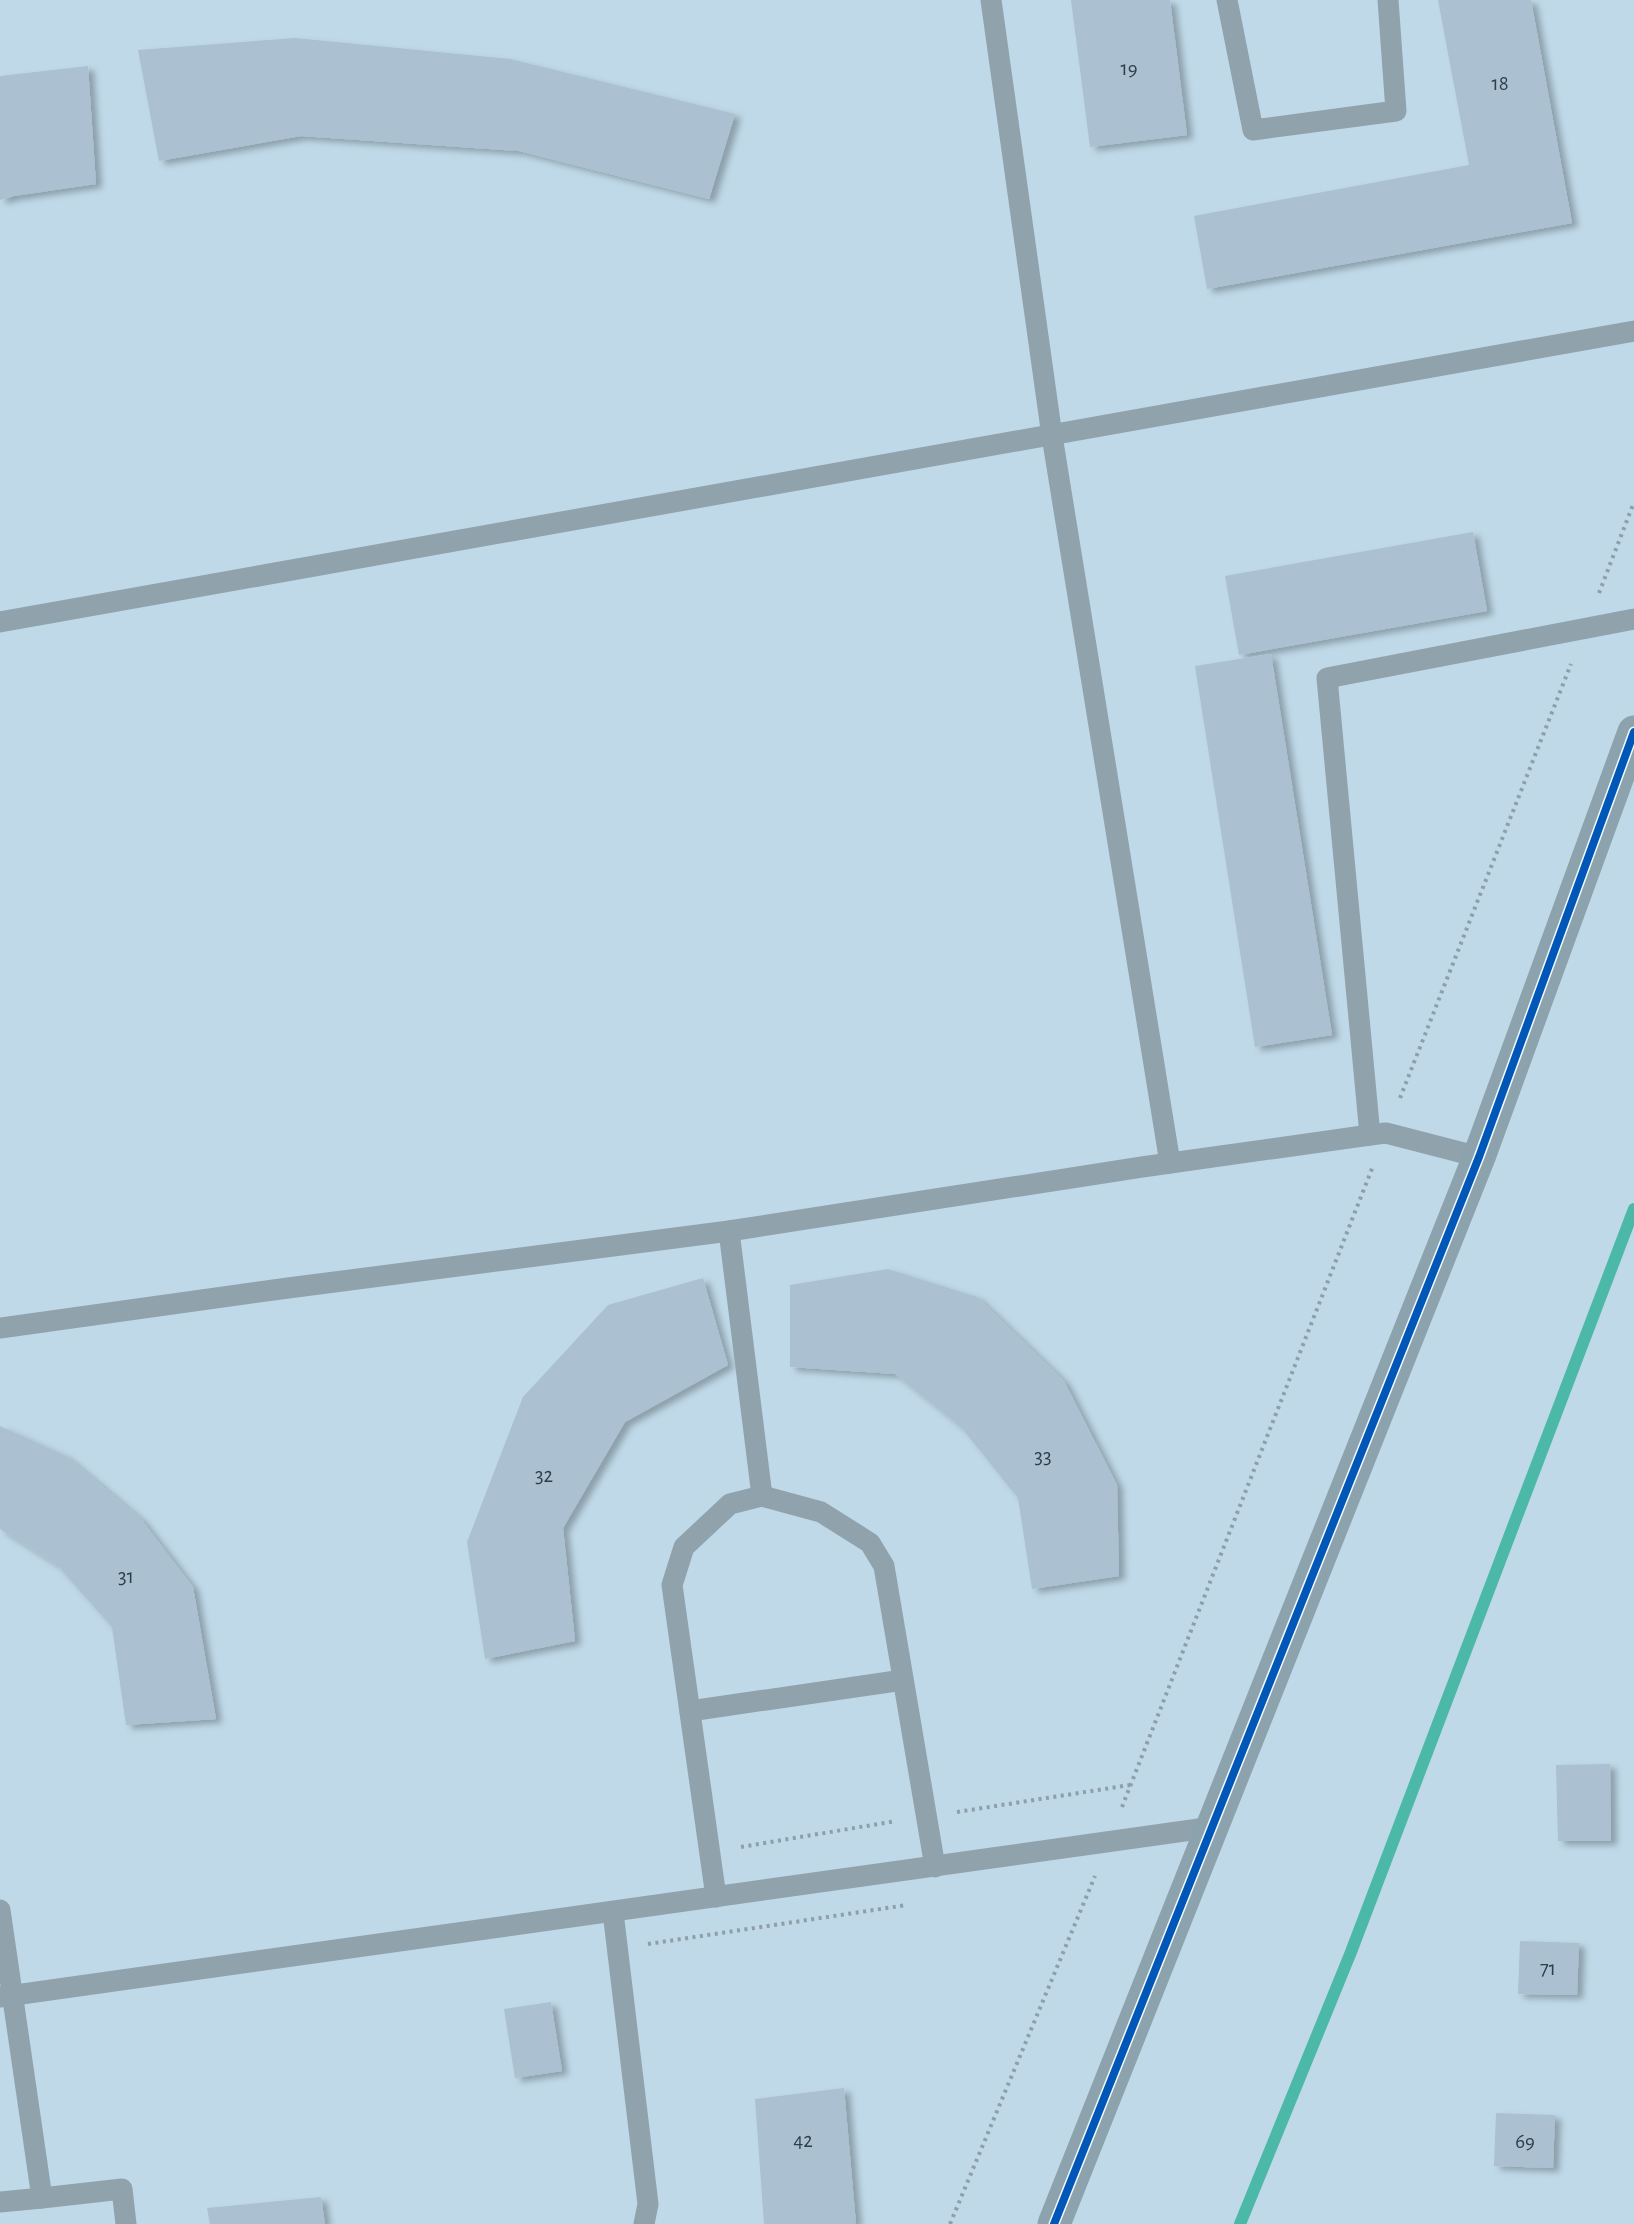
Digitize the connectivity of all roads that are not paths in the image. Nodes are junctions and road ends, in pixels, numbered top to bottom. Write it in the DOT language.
graph roads {
  1 [pos="991,0"];
  2 [pos="1227,0"];
  3 [pos="1388,0"];
  4 [pos="1634,331"];
  5 [pos="1052,436"];
  6 [pos="1634,619"];
  7 [pos="0,622"];
  8 [pos="1634,732"];
  9 [pos="1378,1134"];
  10 [pos="1479,1156"];
  11 [pos="1170,1163"];
  12 [pos="729,1231"];
  13 [pos="0,1328"];
  14 [pos="762,1496"];
  15 [pos="903,1680"];
  16 [pos="690,1711"];
  17 [pos="1213,1827"];
  18 [pos="934,1867"];
  19 [pos="716,1897"];
  20 [pos="0,1910"];
  21 [pos="613,1912"];
  22 [pos="6,1996"];
  23 [pos="42,2198"];
  24 [pos="0,2202"];
  25 [pos="126,2224"];
  26 [pos="644,2224"];
  27 [pos="1054,2224"];
  1 -- 5 [label="lane"];
  2 -- 3 [label="lane"];
  4 -- 5 [label="lane"];
  5 -- 7 [label="lane"];
  5 -- 11 [label="lane"];
  6 -- 9 [label="lane"];
  8 -- 10 [label="street"];
  9 -- 10 [label="lane"];
  9 -- 11 [label="lane"];
  10 -- 17 [label="street"];
  11 -- 12 [label="lane"];
  12 -- 13 [label="lane"];
  12 -- 14 [label="lane"];
  14 -- 15 [label="lane"];
  14 -- 16 [label="lane"];
  15 -- 16 [label="lane"];
  15 -- 18 [label="lane"];
  16 -- 19 [label="lane"];
  17 -- 18 [label="lane"];
  17 -- 27 [label="street"];
  18 -- 19 [label="lane"];
  19 -- 21 [label="lane"];
  20 -- 22 [label="lane"];
  21 -- 22 [label="lane"];
  21 -- 26 [label="lane"];
  22 -- 23 [label="lane"];
  23 -- 24 [label="lane"];
  23 -- 25 [label="lane"];
}
